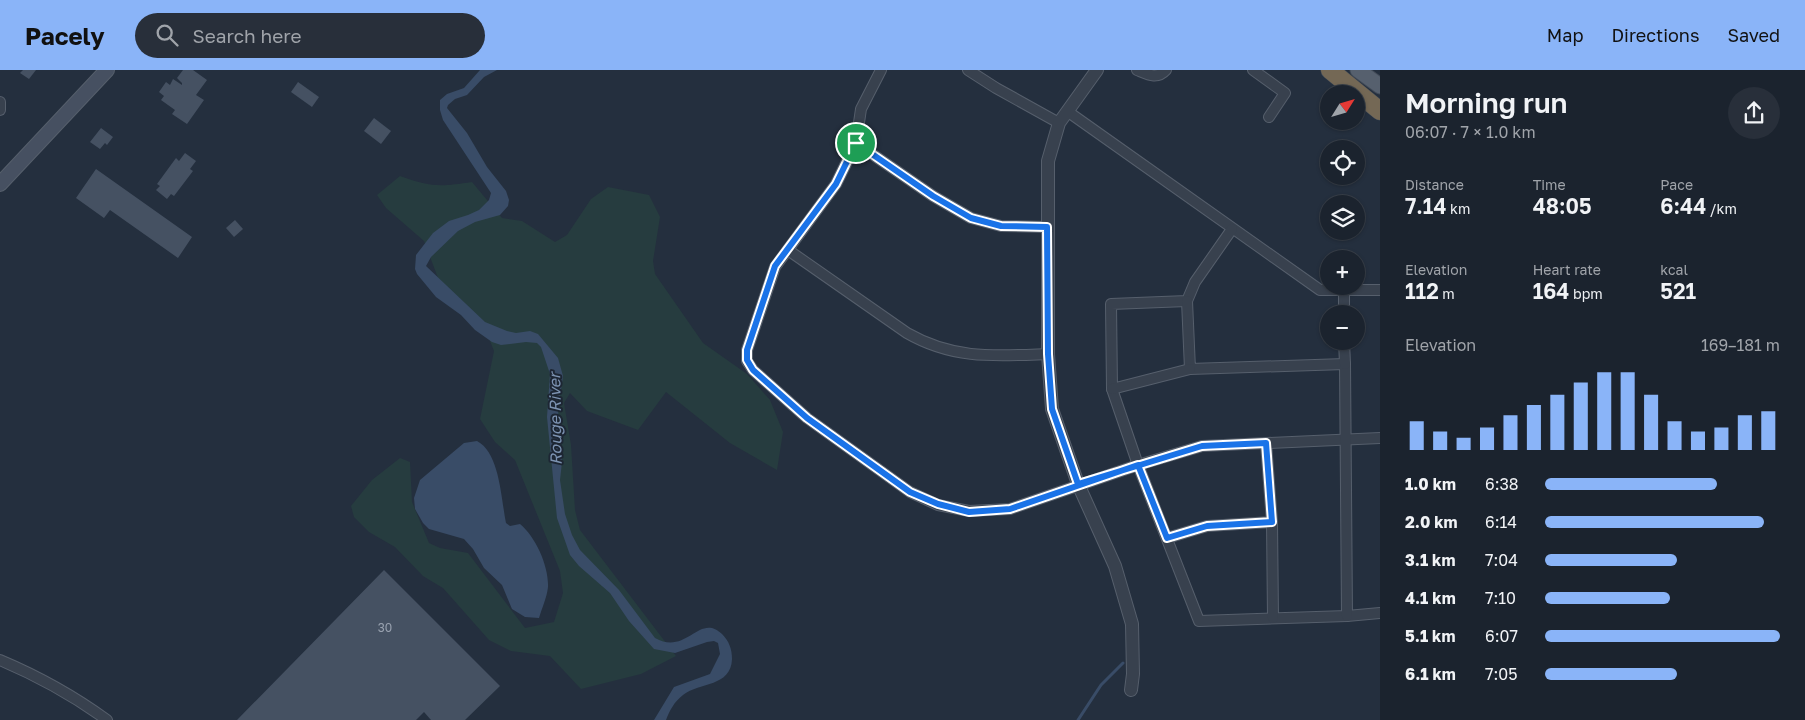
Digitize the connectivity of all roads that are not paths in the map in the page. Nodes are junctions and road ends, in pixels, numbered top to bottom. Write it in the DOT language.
graph roads {
  1 [pos="107,70"];
  2 [pos="881,70"];
  3 [pos="968,70"];
  4 [pos="1136,70"];
  5 [pos="1166,70"];
  6 [pos="1253,70"];
  7 [pos="1330,70"];
  8 [pos="1358,70"];
  9 [pos="1095,71"];
  10 [pos="1380,86"];
  11 [pos="0,102"];
  12 [pos="0,110"];
  13 [pos="1067,111"];
  14 [pos="1380,111"];
  15 [pos="1269,117"];
  16 [pos="1059,123"];
  17 [pos="856,143"];
  18 [pos="0,184"];
  19 [pos="1047,227"];
  20 [pos="1232,229"];
  21 [pos="788,250"];
  22 [pos="1320,290"];
  23 [pos="1365,290"];
  24 [pos="1380,290"];
  25 [pos="1186,301"];
  26 [pos="1344,350"];
  27 [pos="1048,354"];
  28 [pos="1345,364"];
  29 [pos="1190,369"];
  30 [pos="1112,389"];
  31 [pos="1380,438"];
  32 [pos="1344,440"];
  33 [pos="1266,443"];
  34 [pos="1138,465"];
  35 [pos="1078,484"];
  36 [pos="1272,522"];
  37 [pos="1167,538"];
  38 [pos="1380,613"];
  39 [pos="1347,616"];
  40 [pos="1273,618"];
  41 [pos="0,660"];
  42 [pos="1131,690"];
  43 [pos="107,720"];
  1 -- 18 [label="main road"];
  2 -- 17 [label="street"];
  3 -- 16 [label="street"];
  4 -- 5 [label="street"];
  6 -- 15 [label="street"];
  7 -- 14 [label="highway"];
  8 -- 10 [label="main road"];
  9 -- 13 [label="street"];
  11 -- 12 [label="street"];
  13 -- 16 [label="street"];
  13 -- 20 [label="street"];
  16 -- 19 [label="street"];
  17 -- 19 [label="street"];
  17 -- 21 [label="street"];
  19 -- 27 [label="street"];
  20 -- 22 [label="street"];
  20 -- 25 [label="street"];
  21 -- 27 [label="street"];
  21 -- 35 [label="street"];
  23 -- 24 [label="street"];
  25 -- 29 [label="street"];
  25 -- 30 [label="street"];
  26 -- 28 [label="street"];
  27 -- 35 [label="street"];
  28 -- 29 [label="street"];
  28 -- 32 [label="street"];
  29 -- 30 [label="street"];
  30 -- 34 [label="street"];
  31 -- 32 [label="street"];
  32 -- 33 [label="street"];
  32 -- 39 [label="street"];
  33 -- 34 [label="street"];
  33 -- 36 [label="street"];
  34 -- 35 [label="street"];
  34 -- 37 [label="street"];
  35 -- 42 [label="street"];
  36 -- 37 [label="street"];
  36 -- 40 [label="street"];
  37 -- 40 [label="street"];
  38 -- 39 [label="street"];
  39 -- 40 [label="street"];
  41 -- 43 [label="street"];
}
